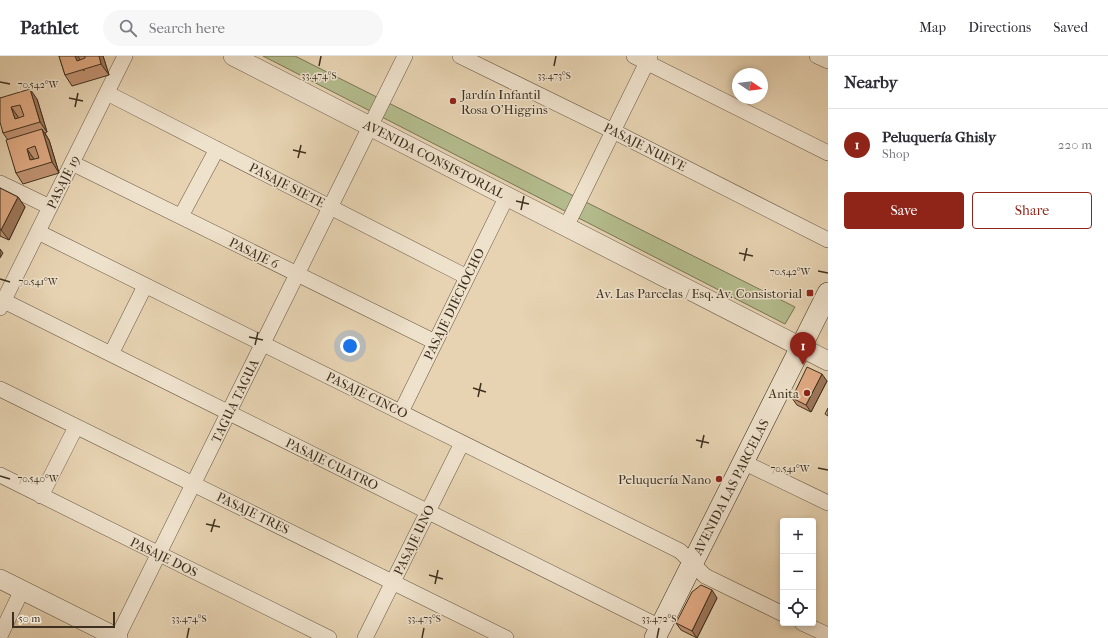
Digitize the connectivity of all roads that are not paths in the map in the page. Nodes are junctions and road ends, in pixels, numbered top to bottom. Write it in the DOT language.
graph roads {
  1 [pos="125,56"];
  2 [pos="233,56"];
  3 [pos="405,56"];
  4 [pos="460,56"];
  5 [pos="634,56"];
  6 [pos="817,56"];
  7 [pos="649,59"];
  8 [pos="828,61"];
  9 [pos="107,93"];
  10 [pos="370,126"];
  11 [pos="613,131"];
  12 [pos="217,150"];
  13 [pos="828,153"];
  14 [pos="72,163"];
  15 [pos="0,183"];
  16 [pos="507,196"];
  17 [pos="50,207"];
  18 [pos="330,207"];
  19 [pos="181,216"];
  20 [pos="566,227"];
  21 [pos="38,232"];
  22 [pos="828,240"];
  23 [pos="297,274"];
  24 [pos="467,277"];
  25 [pos="145,286"];
  26 [pos="828,293"];
  27 [pos="2,304"];
  28 [pos="435,342"];
  29 [pos="263,344"];
  30 [pos="801,348"];
  31 [pos="111,354"];
  32 [pos="828,361"];
  33 [pos="0,389"];
  34 [pos="401,412"];
  35 [pos="229,413"];
  36 [pos="76,427"];
  37 [pos="462,442"];
  38 [pos="743,462"];
  39 [pos="0,475"];
  40 [pos="193,484"];
  41 [pos="41,496"];
  42 [pos="828,503"];
  43 [pos="428,512"];
  44 [pos="159,554"];
  45 [pos="692,564"];
  46 [pos="0,579"];
  47 [pos="393,582"];
  48 [pos="22,590"];
  49 [pos="780,613"];
  50 [pos="808,626"];
  51 [pos="657,633"];
  52 [pos="0,636"];
  53 [pos="828,636"];
  54 [pos="117,638"];
  55 [pos="329,638"];
  56 [pos="365,638"];
  57 [pos="506,638"];
  1 -- 9 [label="street, PASAJE 19"];
  2 -- 10 [label="street, AVENIDA CONSISTORIAL"];
  3 -- 10 [label="street, TAGUA TAGUA"];
  4 -- 11 [label="street, PASAJE NUEVE"];
  5 -- 7 [label="street"];
  6 -- 8 [label="street"];
  7 -- 11 [label="street"];
  7 -- 13 [label="street"];
  9 -- 12 [label="street, PASAJE SIETE"];
  9 -- 14 [label="street, PASAJE 19"];
  10 -- 16 [label="street, AVENIDA CONSISTORIAL"];
  10 -- 18 [label="street, TAGUA TAGUA"];
  11 -- 20 [label="street"];
  11 -- 22 [label="street, PASAJE NUEVE"];
  12 -- 18 [label="street, PASAJE SIETE"];
  12 -- 19 [label="street"];
  14 -- 17 [label="street, PASAJE 19"];
  14 -- 19 [label="street, PASAJE 6"];
  15 -- 17 [label="street"];
  16 -- 20 [label="street, AVENIDA CONSISTORIAL"];
  16 -- 24 [label="street, PASAJE DIECIOCHO"];
  17 -- 21 [label="street, PASAJE 19"];
  18 -- 23 [label="street, TAGUA TAGUA"];
  18 -- 24 [label="street, PASAJE SIETE"];
  19 -- 23 [label="street, PASAJE 6"];
  20 -- 30 [label="street, AVENIDA CONSISTORIAL"];
  21 -- 25 [label="street, PASAJE CINCO"];
  21 -- 27 [label="street, PASAJE 19"];
  23 -- 28 [label="street, PASAJE 6"];
  23 -- 29 [label="street, TAGUA TAGUA"];
  24 -- 28 [label="street, PASAJE DIECIOCHO"];
  25 -- 29 [label="street, PASAJE CINCO"];
  25 -- 31 [label="street"];
  26 -- 30 [label="main road, AVENIDA LAS PARCELAS"];
  27 -- 31 [label="street, PASAJE CUATRO"];
  28 -- 34 [label="street, PASAJE DIECIOCHO"];
  29 -- 34 [label="street, PASAJE CINCO"];
  29 -- 35 [label="street, TAGUA TAGUA"];
  30 -- 32 [label="street, AVENIDA CONSISTORIAL"];
  30 -- 38 [label="main road, AVENIDA LAS PARCELAS"];
  31 -- 35 [label="street, PASAJE CUATRO"];
  33 -- 36 [label="street, PASAJE TRES"];
  34 -- 37 [label="street, PASAJE CINCO"];
  35 -- 40 [label="street, TAGUA TAGUA"];
  35 -- 43 [label="street, PASAJE CUATRO"];
  36 -- 40 [label="street, PASAJE TRES"];
  36 -- 41 [label="street"];
  37 -- 43 [label="street, PASAJE UNO"];
  37 -- 45 [label="street, PASAJE CINCO"];
  38 -- 42 [label="street"];
  38 -- 45 [label="main road, AVENIDA LAS PARCELAS"];
  39 -- 41 [label="street, PASAJE DOS"];
  40 -- 44 [label="street, TAGUA TAGUA"];
  40 -- 47 [label="street, PASAJE TRES"];
  41 -- 44 [label="street, PASAJE DOS"];
  43 -- 47 [label="street, PASAJE UNO"];
  43 -- 51 [label="street, PASAJE CUATRO"];
  44 -- 54 [label="street, TAGUA TAGUA"];
  44 -- 55 [label="street, PASAJE DOS"];
  45 -- 49 [label="street, PASAJE CINCO"];
  45 -- 51 [label="main road, AVENIDA LAS PARCELAS"];
  46 -- 48 [label="street"];
  47 -- 56 [label="street, PASAJE UNO"];
  47 -- 57 [label="street, PASAJE TRES"];
  48 -- 52 [label="street"];
  48 -- 54 [label="street"];
  50 -- 53 [label="street"];
}
